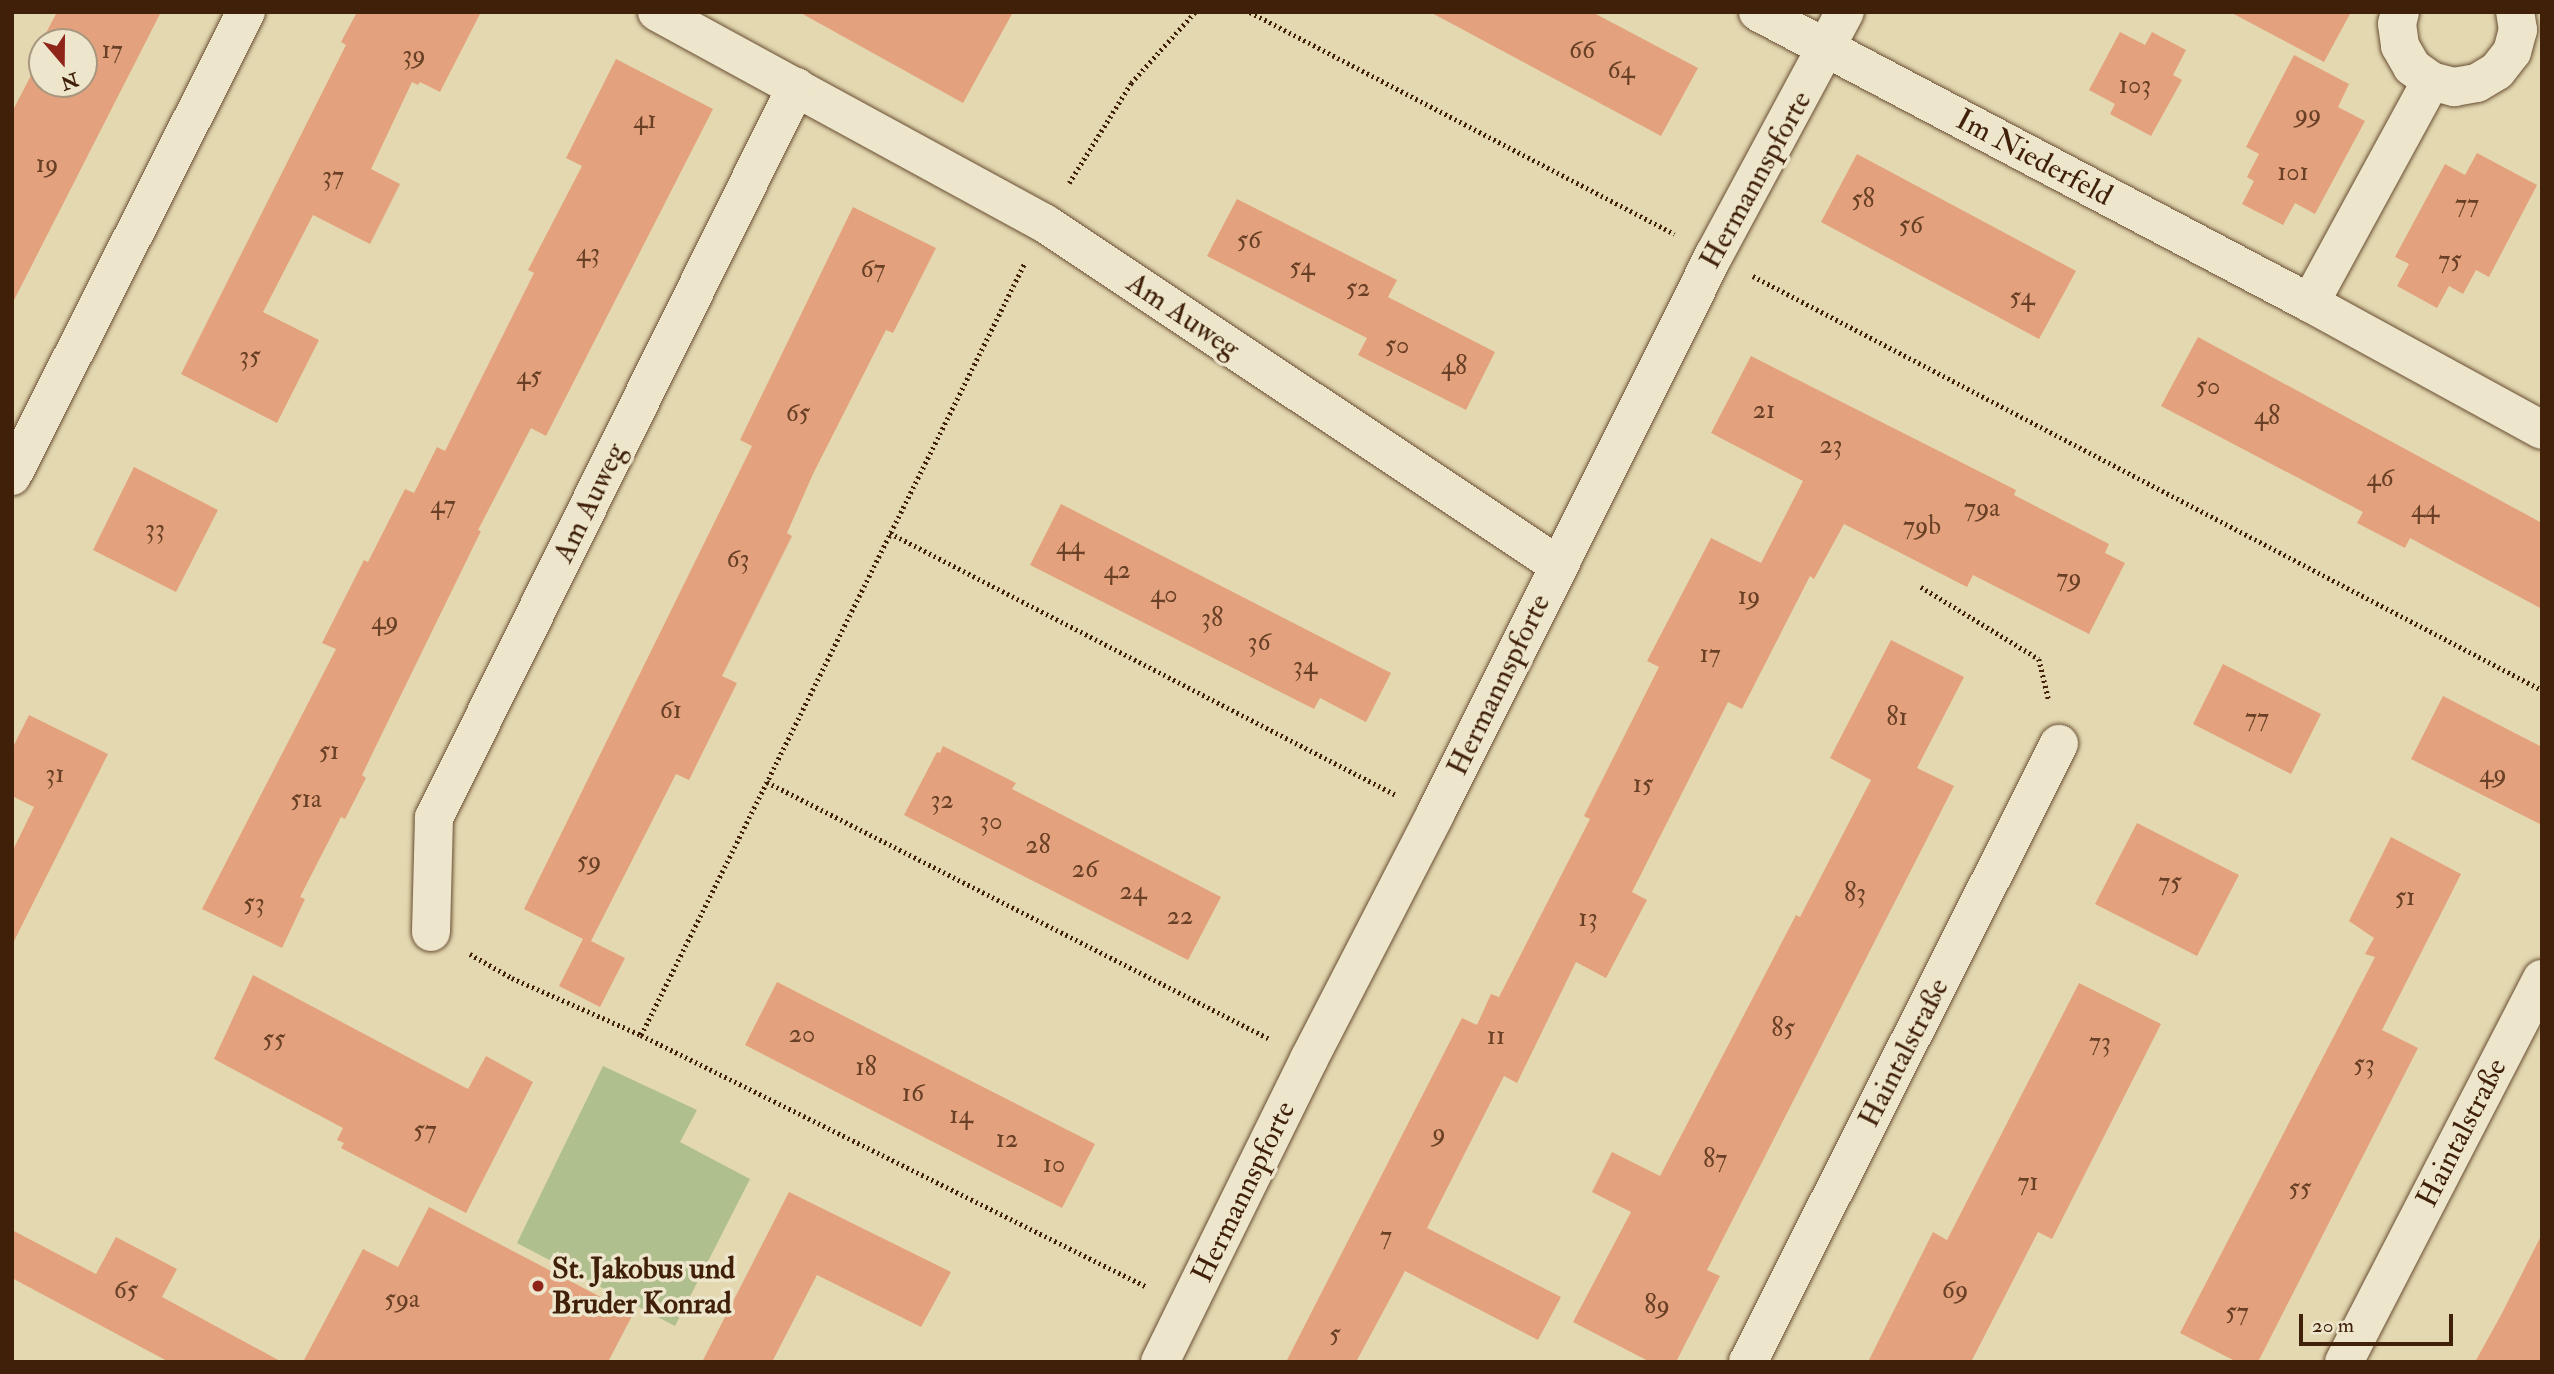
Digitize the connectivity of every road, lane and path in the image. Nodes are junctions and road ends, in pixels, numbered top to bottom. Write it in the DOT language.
graph roads {
  1 [pos="246,12"];
  2 [pos="657,12"];
  3 [pos="1195,12"];
  4 [pos="1250,12"];
  5 [pos="1758,12"];
  6 [pos="1845,12"];
  7 [pos="2400,12"];
  8 [pos="2515,12"];
  9 [pos="1826,50"];
  10 [pos="2431,81"];
  11 [pos="796,87"];
  12 [pos="1044,223"];
  13 [pos="1714,255"];
  14 [pos="2310,303"];
  15 [pos="2542,429"];
  16 [pos="12,475"];
  17 [pos="890,533"];
  18 [pos="1558,565"];
  19 [pos="1921,587"];
  20 [pos="2542,690"];
  21 [pos="2059,744"];
  22 [pos="766,782"];
  23 [pos="1435,815"];
  24 [pos="431,932"];
  25 [pos="2542,979"];
  26 [pos="641,1035"];
  27 [pos="1308,1059"];
  28 [pos="1189,1308"];
  29 [pos="1160,1362"];
  30 [pos="1748,1362"];
  31 [pos="2344,1362"];
  1 -- 16 [label="street"];
  2 -- 11 [label="street, Am Auweg"];
  3 -- 12 [label="path"];
  4 -- 13 [label="path"];
  5 -- 9 [label="street, Im Niederfeld"];
  6 -- 9 [label="street, Hermannspforte"];
  7 -- 10 [label="street"];
  8 -- 10 [label="street"];
  9 -- 13 [label="street, Hermannspforte"];
  9 -- 14 [label="street, Im Niederfeld"];
  10 -- 14 [label="street"];
  11 -- 12 [label="street, Am Auweg"];
  11 -- 24 [label="street, Am Auweg"];
  12 -- 17 [label="path"];
  12 -- 18 [label="street, Am Auweg"];
  13 -- 18 [label="street, Hermannspforte"];
  13 -- 20 [label="path"];
  14 -- 15 [label="street, Im Niederfeld"];
  17 -- 22 [label="path"];
  17 -- 23 [label="path"];
  18 -- 23 [label="street, Hermannspforte"];
  19 -- 21 [label="path"];
  21 -- 30 [label="street, Haintalstraße"];
  22 -- 26 [label="path"];
  22 -- 27 [label="path"];
  23 -- 27 [label="street, Hermannspforte"];
  24 -- 26 [label="path"];
  25 -- 31 [label="street, Haintalstraße"];
  26 -- 28 [label="path"];
  27 -- 28 [label="street, Hermannspforte"];
  28 -- 29 [label="street, Hermannspforte"];
}
